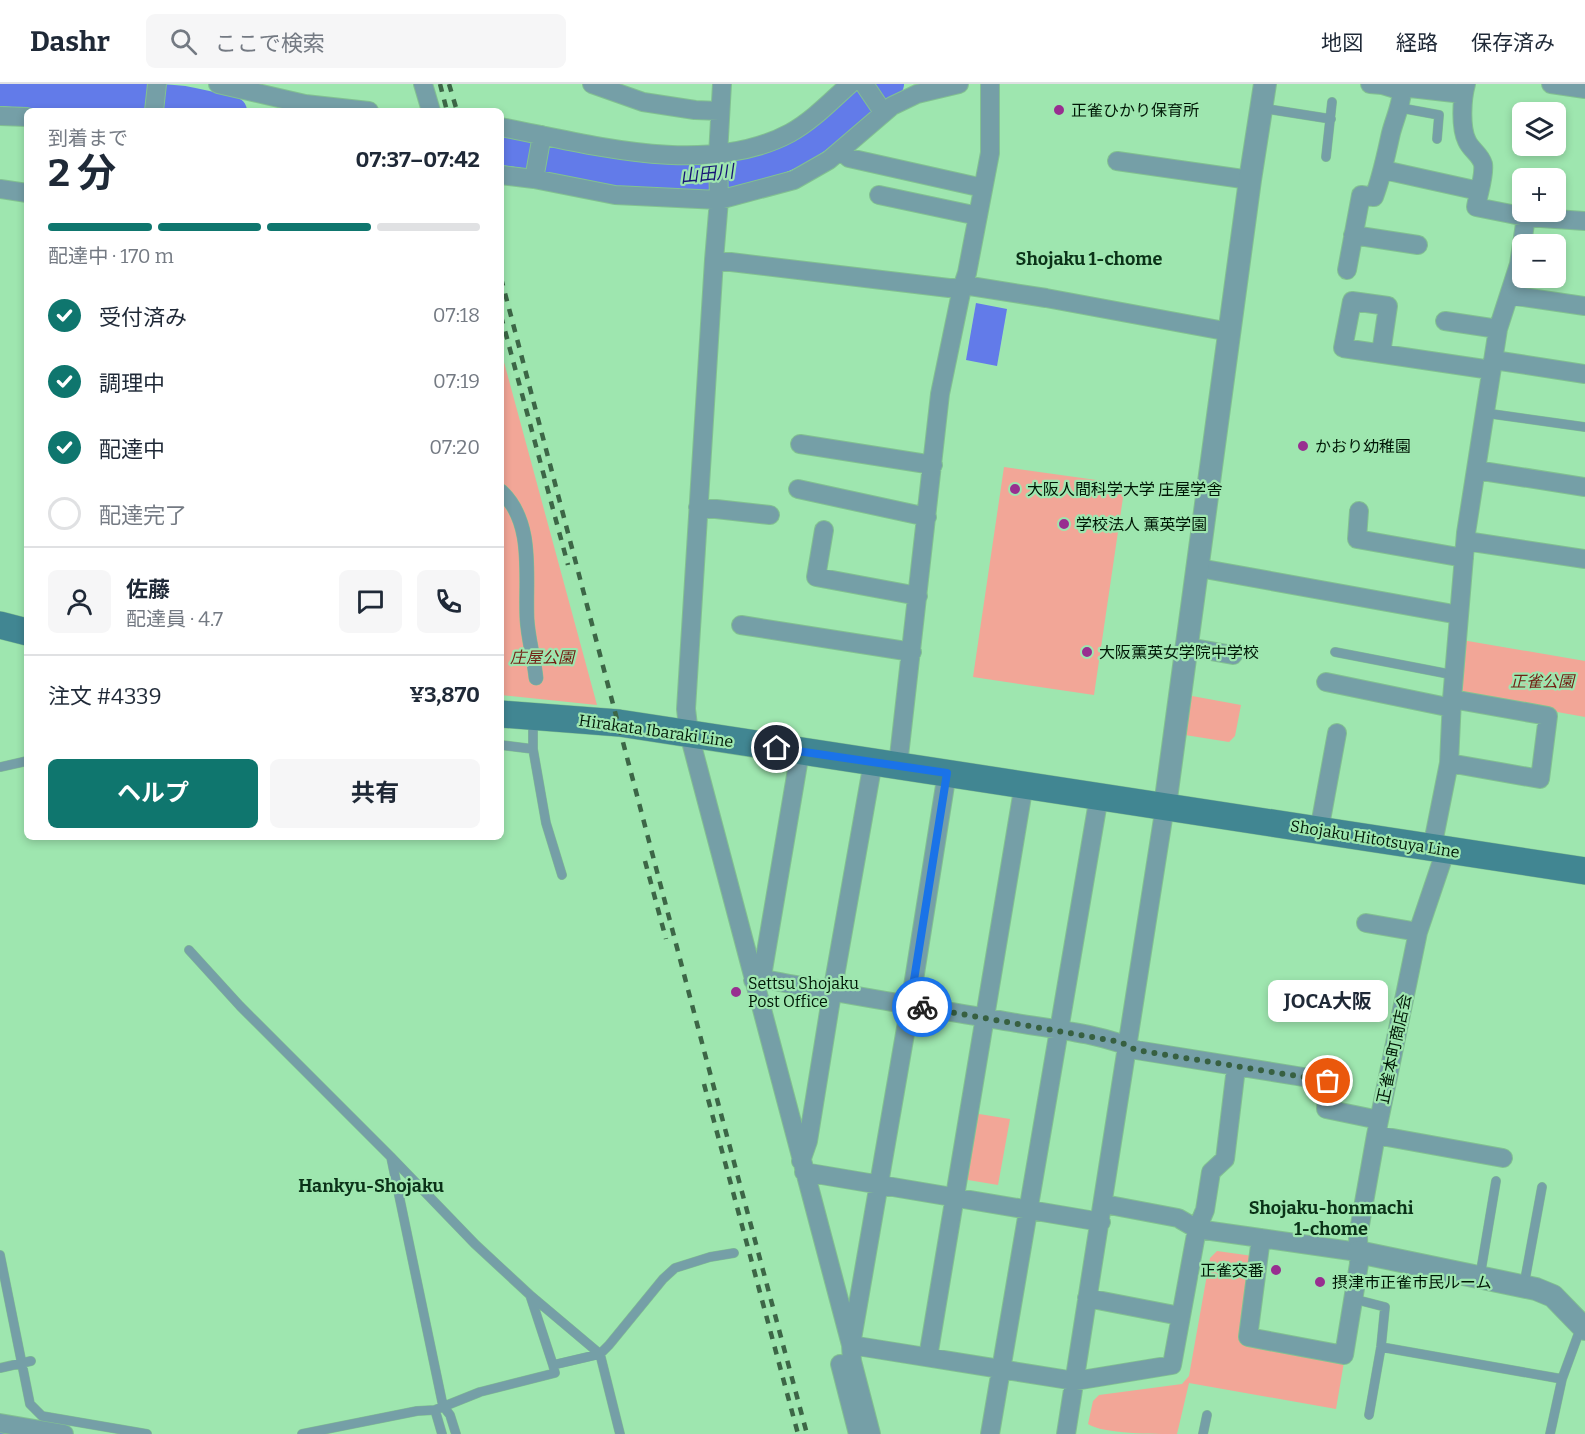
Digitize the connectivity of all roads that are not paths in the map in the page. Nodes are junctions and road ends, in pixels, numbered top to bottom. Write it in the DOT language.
graph roads {
  1 [pos="157,84"];
  2 [pos="218,84"];
  3 [pos="423,84"];
  4 [pos="591,84"];
  5 [pos="722,84"];
  6 [pos="850,84"];
  7 [pos="864,84"];
  8 [pos="959,84"];
  9 [pos="990,84"];
  10 [pos="1265,84"];
  11 [pos="1370,84"];
  12 [pos="1551,84"];
  13 [pos="242,86"];
  14 [pos="1464,89"];
  15 [pos="1585,89"];
  16 [pos="1401,99"];
  17 [pos="1332,102"];
  18 [pos="154,108"];
  19 [pos="342,108"];
  20 [pos="430,108"];
  21 [pos="1261,108"];
  22 [pos="720,111"];
  23 [pos="882,111"];
  24 [pos="0,116"];
  25 [pos="24,117"];
  26 [pos="1331,119"];
  27 [pos="504,128"];
  28 [pos="542,138"];
  29 [pos="1437,139"];
  30 [pos="841,151"];
  31 [pos="718,155"];
  32 [pos="1326,158"];
  33 [pos="1117,161"];
  34 [pos="1384,170"];
  35 [pos="535,174"];
  36 [pos="504,175"];
  37 [pos="1250,180"];
  38 [pos="983,188"];
  39 [pos="0,189"];
  40 [pos="1479,190"];
  41 [pos="24,193"];
  42 [pos="720,200"];
  43 [pos="888,203"];
  44 [pos="1512,214"];
  45 [pos="978,216"];
  46 [pos="1566,220"];
  47 [pos="1585,221"];
  48 [pos="1525,222"];
  49 [pos="1353,235"];
  50 [pos="1418,245"];
  51 [pos="714,260"];
  52 [pos="1347,270"];
  53 [pos="962,288"];
  54 [pos="1509,295"];
  55 [pos="1585,306"];
  56 [pos="1445,321"];
  57 [pos="1498,329"];
  58 [pos="1230,332"];
  59 [pos="1381,353"];
  60 [pos="1492,365"];
  61 [pos="1585,374"];
  62 [pos="1485,412"];
  63 [pos="1585,427"];
  64 [pos="800,444"];
  65 [pos="933,465"];
  66 [pos="1476,470"];
  67 [pos="1585,488"];
  68 [pos="798,489"];
  69 [pos="504,494"];
  70 [pos="698,507"];
  71 [pos="1359,511"];
  72 [pos="770,515"];
  73 [pos="927,517"];
  74 [pos="824,530"];
  75 [pos="1465,550"];
  76 [pos="1585,560"];
  77 [pos="1198,568"];
  78 [pos="918,596"];
  79 [pos="1459,615"];
  80 [pos="0,625"];
  81 [pos="741,625"];
  82 [pos="24,631"];
  83 [pos="1188,648"];
  84 [pos="912,652"];
  85 [pos="1335,652"];
  86 [pos="1233,655"];
  87 [pos="1454,675"];
  88 [pos="536,678"];
  89 [pos="1326,682"];
  90 [pos="1452,703"];
  91 [pos="504,714"];
  92 [pos="533,717"];
  93 [pos="689,734"];
  94 [pos="1337,734"];
  95 [pos="504,745"];
  96 [pos="533,749"];
  97 [pos="800,752"];
  98 [pos="24,762"];
  99 [pos="1449,763"];
  100 [pos="886,764"];
  101 [pos="0,767"];
  102 [pos="947,773"];
  103 [pos="1024,784"];
  104 [pos="1099,796"];
  105 [pos="1166,806"];
  106 [pos="1319,831"];
  107 [pos="1437,849"];
  108 [pos="1585,871"];
  109 [pos="562,875"];
  110 [pos="1366,922"];
  111 [pos="1418,932"];
  112 [pos="189,950"];
  113 [pos="753,980"];
  114 [pos="832,993"];
  115 [pos="910,1005"];
  116 [pos="985,1018"];
  117 [pos="1058,1030"];
  118 [pos="1127,1046"];
  119 [pos="1236,1068"];
  120 [pos="1378,1127"];
  121 [pos="391,1157"];
  122 [pos="1503,1158"];
  123 [pos="802,1167"];
  124 [pos="1496,1181"];
  125 [pos="879,1185"];
  126 [pos="1542,1187"];
  127 [pos="954,1197"];
  128 [pos="1104,1204"];
  129 [pos="1029,1210"];
  130 [pos="1101,1222"];
  131 [pos="1197,1229"];
  132 [pos="1261,1238"];
  133 [pos="1358,1252"];
  134 [pos="734,1254"];
  135 [pos="0,1255"];
  136 [pos="1480,1277"];
  137 [pos="1524,1286"];
  138 [pos="530,1295"];
  139 [pos="1087,1298"];
  140 [pos="1354,1299"];
  141 [pos="1180,1316"];
  142 [pos="1583,1328"];
  143 [pos="851,1345"];
  144 [pos="1381,1347"];
  145 [pos="600,1354"];
  146 [pos="928,1357"];
  147 [pos="26,1362"];
  148 [pos="553,1365"];
  149 [pos="0,1368"];
  150 [pos="1002,1369"];
  151 [pos="1562,1379"];
  152 [pos="1075,1381"];
  153 [pos="439,1408"];
  154 [pos="1207,1415"];
  155 [pos="1369,1415"];
  156 [pos="0,1423"];
  157 [pos="64,1434"];
  158 [pos="147,1434"];
  159 [pos="302,1434"];
  160 [pos="442,1434"];
  161 [pos="456,1434"];
  162 [pos="620,1434"];
  163 [pos="858,1434"];
  164 [pos="871,1434"];
  165 [pos="990,1434"];
  166 [pos="1066,1434"];
  167 [pos="1203,1434"];
  168 [pos="1550,1434"];
  1 -- 18 [label="street"];
  2 -- 13 [label="street"];
  3 -- 20 [label="street"];
  4 -- 22 [label="street"];
  5 -- 22 [label="street"];
  6 -- 31 [label="street"];
  7 -- 23 [label="street"];
  8 -- 23 [label="street"];
  9 -- 38 [label="street"];
  10 -- 21 [label="street"];
  11 -- 16 [label="street"];
  12 -- 15 [label="street"];
  13 -- 19 [label="street"];
  14 -- 16 [label="street"];
  14 -- 40 [label="street"];
  16 -- 29 [label="lane"];
  16 -- 34 [label="street"];
  17 -- 26 [label="lane"];
  21 -- 26 [label="lane"];
  21 -- 37 [label="street"];
  22 -- 31 [label="street"];
  23 -- 30 [label="street"];
  24 -- 25 [label="street"];
  26 -- 32 [label="lane"];
  27 -- 28 [label="street"];
  28 -- 31 [label="street"];
  28 -- 35 [label="street"];
  30 -- 38 [label="street"];
  30 -- 42 [label="street"];
  31 -- 42 [label="street"];
  33 -- 37 [label="street"];
  34 -- 40 [label="street"];
  34 -- 49 [label="street"];
  35 -- 36 [label="street"];
  35 -- 42 [label="street"];
  37 -- 58 [label="street"];
  38 -- 45 [label="street"];
  39 -- 41 [label="street"];
  40 -- 44 [label="street"];
  42 -- 51 [label="street"];
  43 -- 45 [label="street"];
  45 -- 53 [label="street"];
  46 -- 47 [label="street"];
  48 -- 54 [label="street, 正雀本町商店会"];
  49 -- 50 [label="street"];
  49 -- 52 [label="street"];
  51 -- 53 [label="street"];
  51 -- 70 [label="street"];
  53 -- 58 [label="street"];
  53 -- 65 [label="street"];
  54 -- 55 [label="street"];
  54 -- 57 [label="street, 正雀本町商店会"];
  56 -- 57 [label="street"];
  57 -- 60 [label="street, 正雀本町商店会"];
  58 -- 77 [label="street"];
  59 -- 60 [label="street"];
  60 -- 61 [label="street"];
  60 -- 62 [label="street, 正雀本町商店会"];
  62 -- 63 [label="lane"];
  62 -- 66 [label="street, 正雀本町商店会"];
  64 -- 65 [label="street"];
  65 -- 73 [label="street"];
  66 -- 67 [label="street"];
  66 -- 75 [label="street, 正雀本町商店会"];
  68 -- 73 [label="street"];
  69 -- 88 [label="street"];
  70 -- 72 [label="street"];
  70 -- 93 [label="street"];
  71 -- 75 [label="street"];
  73 -- 78 [label="street"];
  74 -- 78 [label="street"];
  75 -- 76 [label="street"];
  75 -- 79 [label="street, 正雀本町商店会"];
  77 -- 79 [label="street"];
  77 -- 83 [label="street"];
  78 -- 84 [label="street"];
  79 -- 87 [label="street, 正雀本町商店会"];
  80 -- 82 [label="main road"];
  81 -- 84 [label="street"];
  83 -- 86 [label="street"];
  83 -- 105 [label="street"];
  84 -- 100 [label="street"];
  85 -- 87 [label="lane"];
  87 -- 90 [label="street, 正雀本町商店会"];
  89 -- 90 [label="street"];
  90 -- 99 [label="street, 正雀本町商店会"];
  90 -- 99 [label="street"];
  91 -- 92 [label="main road, Hirakata Ibaraki Line"];
  92 -- 93 [label="main road, Hirakata Ibaraki Line"];
  92 -- 96 [label="lane"];
  93 -- 97 [label="main road, Hirakata Ibaraki Line"];
  93 -- 113 [label="street"];
  94 -- 106 [label="street"];
  95 -- 96 [label="lane"];
  96 -- 109 [label="lane"];
  97 -- 100 [label="main road, Hirakata Ibaraki Line"];
  97 -- 113 [label="street"];
  98 -- 101 [label="lane"];
  99 -- 107 [label="street, 正雀本町商店会"];
  100 -- 102 [label="main road, Hirakata Ibaraki Line"];
  100 -- 114 [label="street"];
  102 -- 103 [label="main road, Hirakata Ibaraki Line"];
  102 -- 115 [label="street"];
  103 -- 104 [label="main road, Hirakata Ibaraki Line"];
  103 -- 116 [label="street"];
  104 -- 105 [label="main road, Hirakata Ibaraki Line"];
  104 -- 117 [label="street"];
  105 -- 106 [label="main road, Shojaku Hitotsuya Line"];
  105 -- 118 [label="street"];
  106 -- 107 [label="main road, Shojaku Hitotsuya Line"];
  107 -- 108 [label="main road, Shojaku Hitotsuya Line"];
  107 -- 111 [label="street, 正雀本町商店会"];
  110 -- 111 [label="street"];
  111 -- 120 [label="street, 正雀本町商店会"];
  112 -- 121 [label="lane"];
  113 -- 114 [label="street"];
  113 -- 123 [label="street"];
  114 -- 115 [label="street"];
  114 -- 123 [label="street"];
  115 -- 116 [label="street"];
  115 -- 125 [label="street"];
  116 -- 117 [label="street"];
  116 -- 127 [label="street"];
  117 -- 118 [label="street"];
  117 -- 129 [label="street"];
  118 -- 119 [label="street"];
  118 -- 128 [label="street"];
  119 -- 120 [label="street"];
  119 -- 131 [label="street"];
  120 -- 122 [label="street"];
  120 -- 133 [label="street, 正雀本町商店会"];
  121 -- 138 [label="lane"];
  121 -- 153 [label="lane"];
  123 -- 125 [label="street"];
  123 -- 143 [label="street"];
  124 -- 136 [label="lane"];
  125 -- 127 [label="street"];
  125 -- 143 [label="street"];
  126 -- 137 [label="lane"];
  127 -- 129 [label="street"];
  127 -- 146 [label="street"];
  128 -- 130 [label="street"];
  128 -- 131 [label="street"];
  129 -- 130 [label="street"];
  129 -- 150 [label="street"];
  130 -- 139 [label="street"];
  131 -- 132 [label="street"];
  131 -- 141 [label="street"];
  132 -- 133 [label="street"];
  132 -- 140 [label="street, 正雀本町商店会"];
  133 -- 136 [label="street"];
  133 -- 140 [label="street, 正雀本町商店会"];
  134 -- 145 [label="lane"];
  135 -- 147 [label="lane"];
  136 -- 137 [label="street"];
  137 -- 142 [label="street"];
  138 -- 145 [label="lane"];
  138 -- 148 [label="lane"];
  139 -- 141 [label="street"];
  139 -- 152 [label="street"];
  140 -- 144 [label="lane"];
  141 -- 152 [label="street"];
  142 -- 151 [label="lane"];
  143 -- 146 [label="street"];
  143 -- 163 [label="street"];
  143 -- 164 [label="street"];
  144 -- 151 [label="lane"];
  144 -- 155 [label="lane"];
  145 -- 148 [label="lane"];
  145 -- 162 [label="lane"];
  146 -- 150 [label="street"];
  147 -- 149 [label="lane"];
  147 -- 158 [label="lane"];
  148 -- 153 [label="lane"];
  150 -- 152 [label="street"];
  150 -- 165 [label="street"];
  151 -- 168 [label="lane"];
  152 -- 166 [label="street"];
  153 -- 159 [label="lane"];
  153 -- 160 [label="lane"];
  153 -- 161 [label="lane"];
  154 -- 167 [label="lane"];
  156 -- 157 [label="street"];
}
